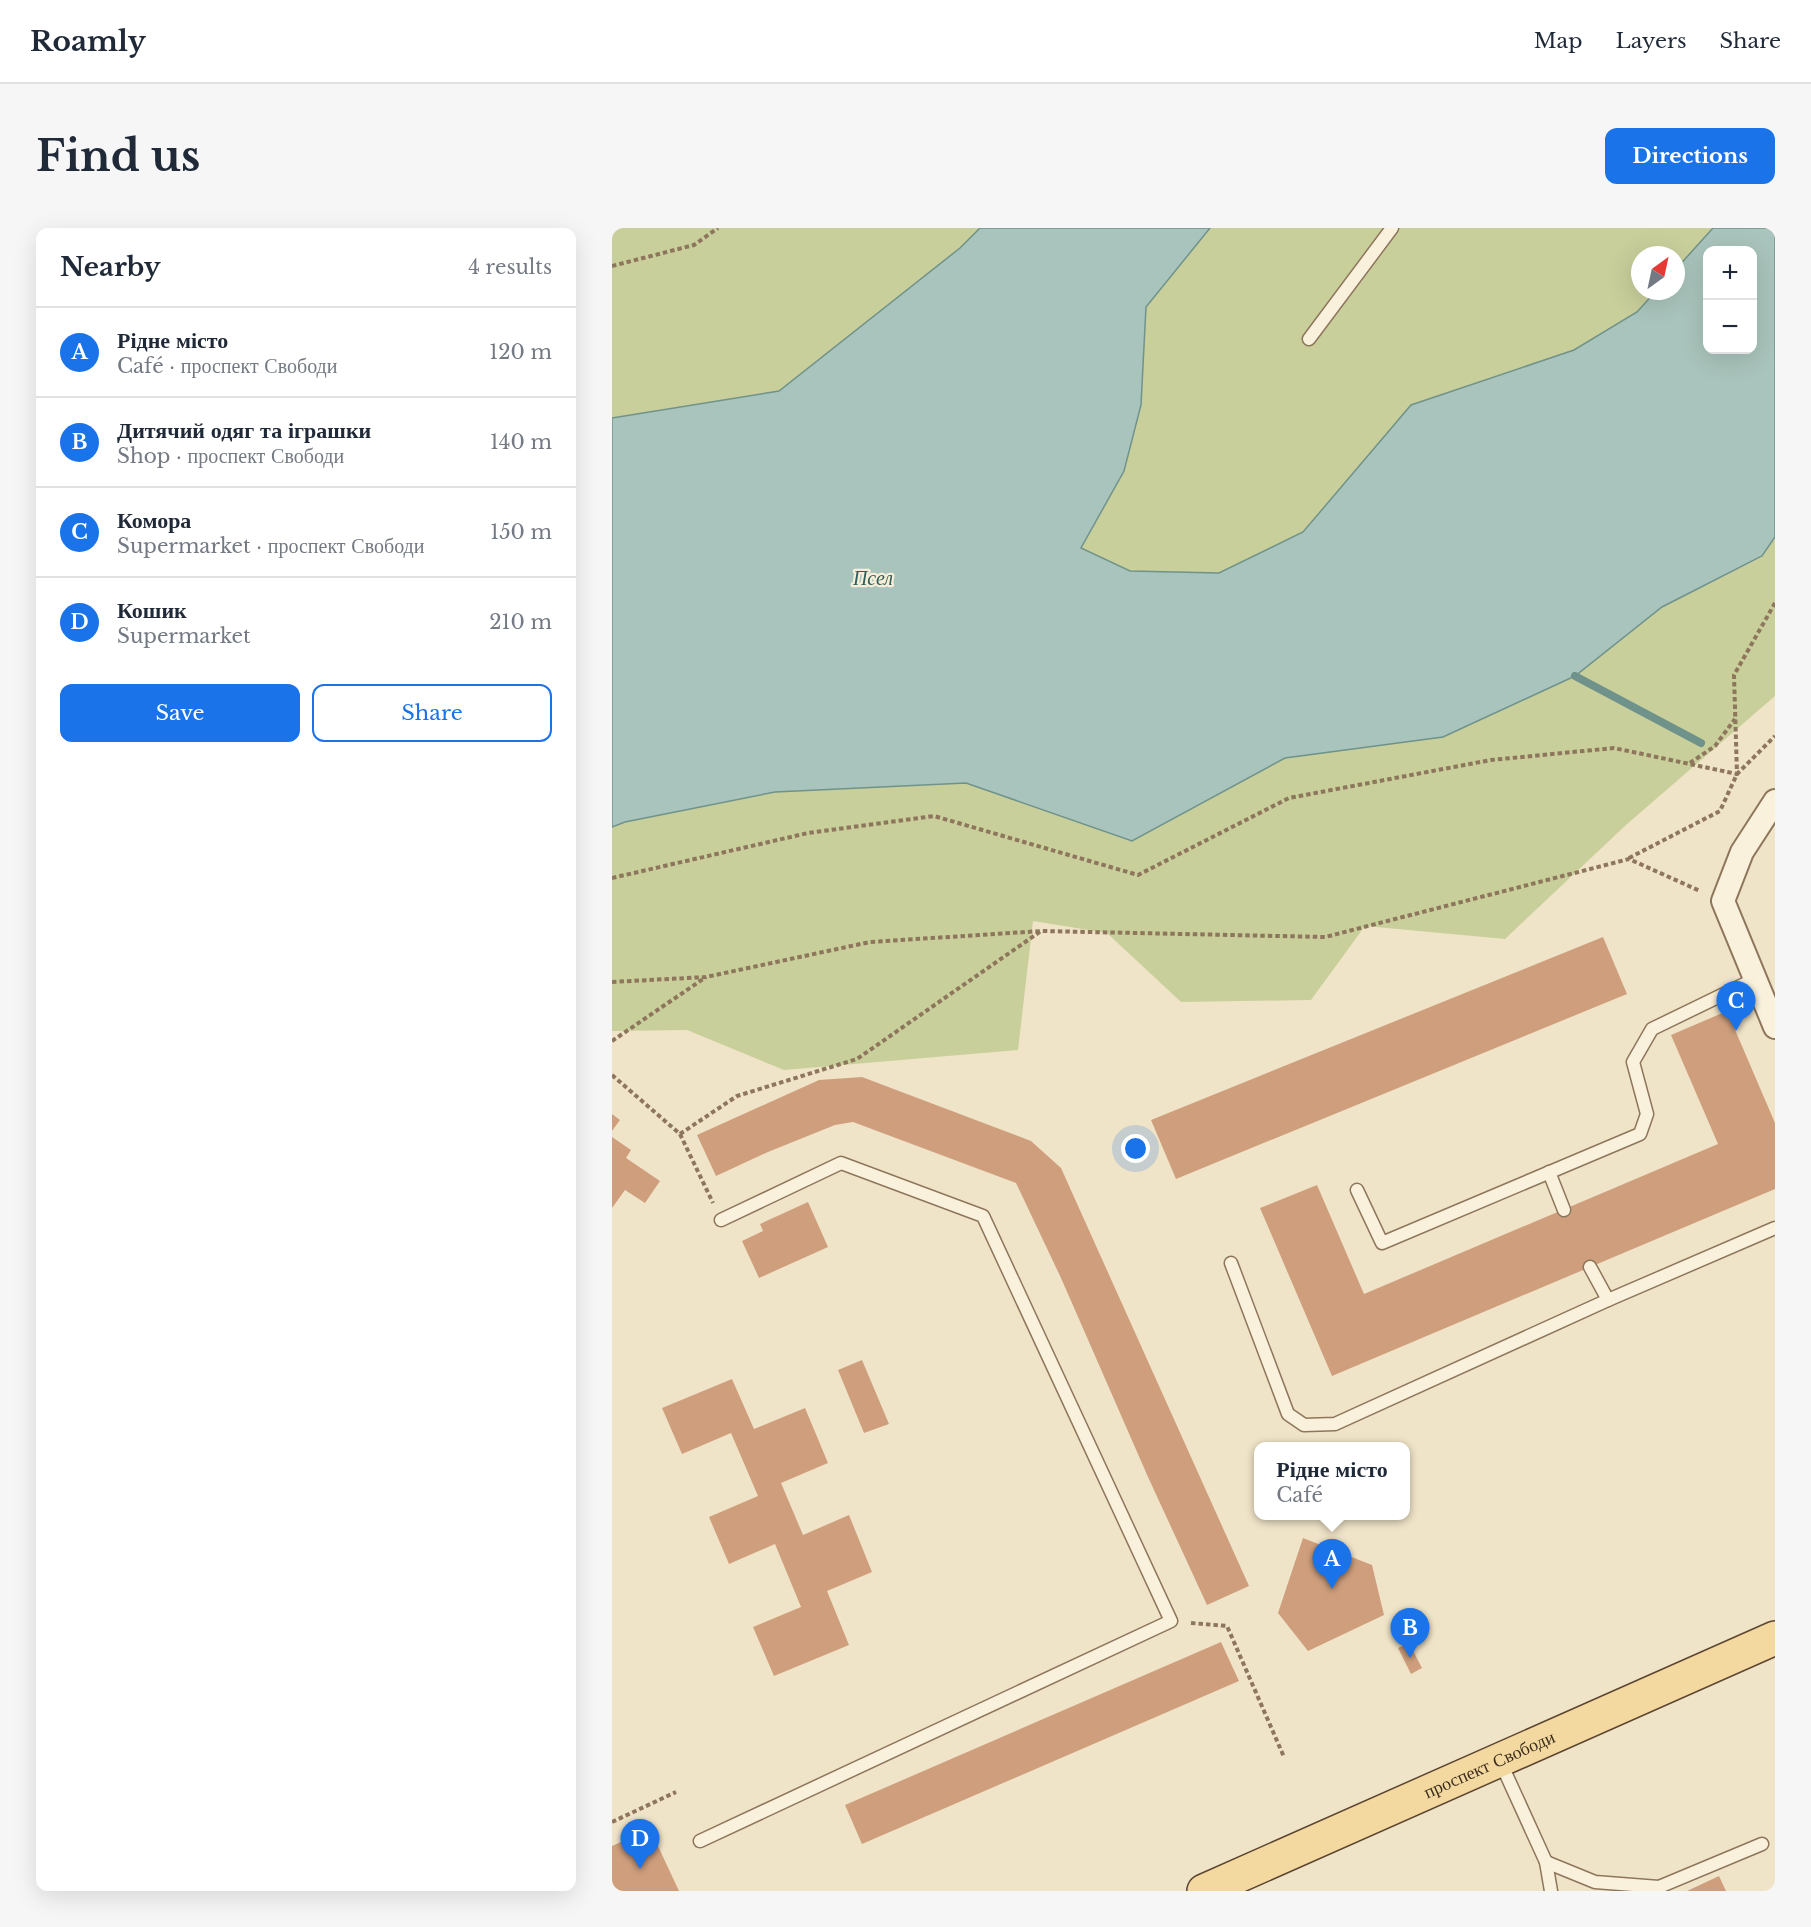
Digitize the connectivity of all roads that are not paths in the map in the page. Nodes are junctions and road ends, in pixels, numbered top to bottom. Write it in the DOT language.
graph roads {
  1 [pos="1392,228"];
  2 [pos="1309,339"];
  3 [pos="1775,801"];
  4 [pos="1755,979"];
  5 [pos="1775,1027"];
  6 [pos="1549,1172"];
  7 [pos="1357,1190"];
  8 [pos="1564,1210"];
  9 [pos="721,1220"];
  10 [pos="1775,1228"];
  11 [pos="1231,1263"];
  12 [pos="1590,1267"];
  13 [pos="1608,1300"];
  14 [pos="1775,1638"];
  15 [pos="1499,1760"];
  16 [pos="700,1841"];
  17 [pos="1762,1844"];
  18 [pos="1546,1862"];
  19 [pos="1649,1889"];
  20 [pos="1204,1891"];
  21 [pos="1551,1891"];
  1 -- 2 [label="lane"];
  3 -- 4 [label="street"];
  4 -- 5 [label="street"];
  4 -- 6 [label="lane"];
  6 -- 7 [label="lane"];
  6 -- 8 [label="lane"];
  9 -- 16 [label="lane"];
  10 -- 13 [label="lane"];
  11 -- 13 [label="lane"];
  12 -- 13 [label="lane"];
  14 -- 15 [label="main road, проспект Свободи"];
  15 -- 18 [label="lane"];
  15 -- 20 [label="main road, проспект Свободи"];
  17 -- 19 [label="lane"];
  18 -- 19 [label="lane"];
  18 -- 21 [label="lane"];
}
